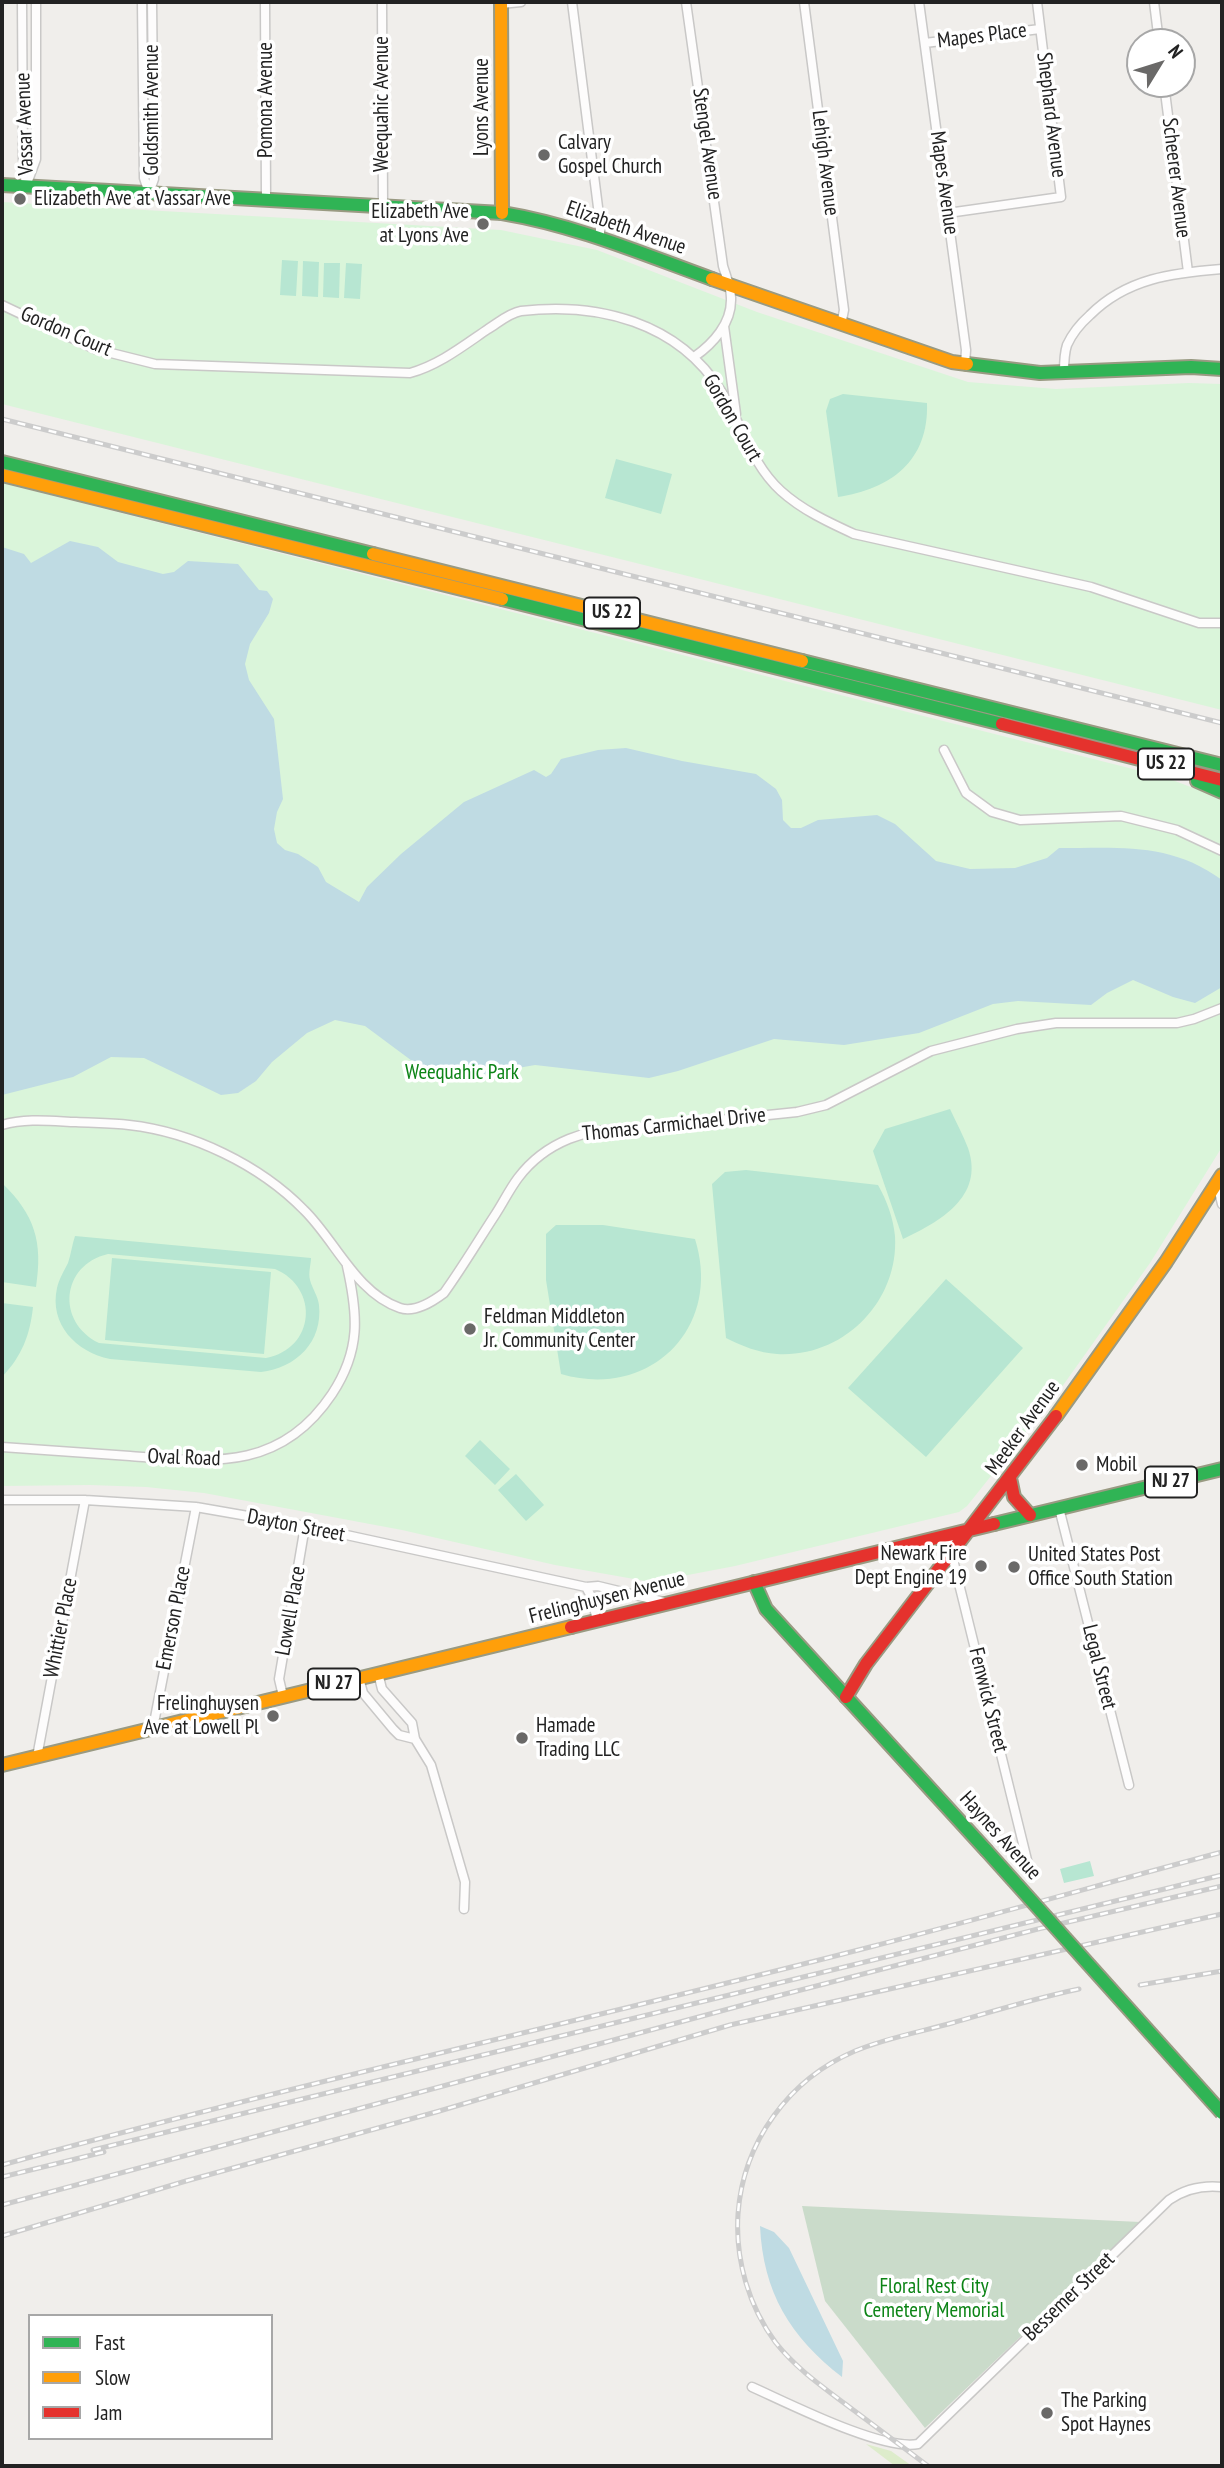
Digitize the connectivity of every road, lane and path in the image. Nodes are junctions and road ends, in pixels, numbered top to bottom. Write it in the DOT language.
graph roads {
  1 [pos="22,2"];
  2 [pos="36,2"];
  3 [pos="142,2"];
  4 [pos="152,2"];
  5 [pos="265,2"];
  6 [pos="382,2"];
  7 [pos="521,2"];
  8 [pos="572,2"];
  9 [pos="687,2"];
  10 [pos="804,2"];
  11 [pos="919,2"];
  12 [pos="1037,2"];
  13 [pos="1154,2"];
  14 [pos="501,3"];
  15 [pos="1157,28"];
  16 [pos="1040,29"];
  17 [pos="925,43"];
  18 [pos="143,75"];
  19 [pos="153,76"];
  20 [pos="1166,98"];
  21 [pos="2,185"];
  22 [pos="26,186"];
  23 [pos="149,193"];
  24 [pos="266,199"];
  25 [pos="383,206"];
  26 [pos="502,213"];
  27 [pos="948,213"];
  28 [pos="600,238"];
  29 [pos="1222,269"];
  30 [pos="1188,272"];
  31 [pos="728,286"];
  32 [pos="2,305"];
  33 [pos="841,325"];
  34 [pos="724,326"];
  35 [pos="694,357"];
  36 [pos="965,365"];
  37 [pos="1222,369"];
  38 [pos="1064,373"];
  39 [pos="737,420"];
  40 [pos="2,462"];
  41 [pos="2,475"];
  42 [pos="1222,623"];
  43 [pos="944,750"];
  44 [pos="1108,750"];
  45 [pos="1222,765"];
  46 [pos="1222,780"];
  47 [pos="1222,792"];
  48 [pos="1222,851"];
  49 [pos="1222,1008"];
  50 [pos="2,1125"];
  51 [pos="1220,1179"];
  52 [pos="1222,1204"];
  53 [pos="346,1263"];
  54 [pos="2,1447"];
  55 [pos="1222,1469"];
  56 [pos="1010,1478"];
  57 [pos="2,1500"];
  58 [pos="85,1500"];
  59 [pos="196,1507"];
  60 [pos="1059,1508"];
  61 [pos="1030,1515"];
  62 [pos="305,1526"];
  63 [pos="970,1530"];
  64 [pos="947,1535"];
  65 [pos="952,1553"];
  66 [pos="754,1582"];
  67 [pos="586,1587"];
  68 [pos="667,1603"];
  69 [pos="597,1621"];
  70 [pos="379,1673"];
  71 [pos="359,1678"];
  72 [pos="284,1696"];
  73 [pos="846,1697"];
  74 [pos="153,1728"];
  75 [pos="415,1739"];
  76 [pos="37,1757"];
  77 [pos="2,1765"];
  78 [pos="1129,1785"];
  79 [pos="1028,1864"];
  80 [pos="464,1909"];
  81 [pos="1222,2113"];
  82 [pos="1222,2187"];
  83 [pos="752,2387"];
  1 -- 22 [label="street, Vassar Avenue"];
  2 -- 22 [label="street, Vassar Avenue"];
  3 -- 18 [label="street, Goldsmith Avenue"];
  4 -- 19 [label="street, Goldsmith Avenue"];
  5 -- 24 [label="street, Pomona Avenue"];
  6 -- 25 [label="street, Weequahic Avenue"];
  7 -- 14 [label="street"];
  8 -- 28 [label="street"];
  9 -- 31 [label="street, Stengel Avenue"];
  10 -- 33 [label="street, Lehigh Avenue"];
  11 -- 17 [label="street, Mapes Avenue"];
  12 -- 16 [label="street, Shephard Avenue"];
  13 -- 15 [label="street"];
  14 -- 26 [label="main road, Lyons Avenue"];
  16 -- 17 [label="street, Mapes Place"];
  16 -- 27 [label="street, Shephard Avenue"];
  17 -- 27 [label="street, Mapes Avenue"];
  18 -- 19 [label="street"];
  18 -- 23 [label="street, Goldsmith Avenue"];
  19 -- 23 [label="street, Goldsmith Avenue"];
  20 -- 30 [label="street, Scheerer Avenue"];
  21 -- 22 [label="main road, Elizabeth Avenue"];
  22 -- 23 [label="main road, Elizabeth Avenue"];
  23 -- 24 [label="main road, Elizabeth Avenue"];
  24 -- 25 [label="main road, Elizabeth Avenue"];
  25 -- 26 [label="main road, Elizabeth Avenue"];
  26 -- 28 [label="main road, Elizabeth Avenue"];
  27 -- 36 [label="street, Mapes Avenue"];
  28 -- 31 [label="main road, Elizabeth Avenue"];
  29 -- 30 [label="street"];
  30 -- 38 [label="street"];
  31 -- 33 [label="main road, Elizabeth Avenue"];
  31 -- 34 [label="street, Stengel Avenue"];
  32 -- 35 [label="street, Gordon Court"];
  33 -- 36 [label="main road, Elizabeth Avenue"];
  34 -- 35 [label="street"];
  34 -- 39 [label="street"];
  35 -- 39 [label="street, Gordon Court"];
  36 -- 38 [label="main road, Elizabeth Avenue"];
  37 -- 38 [label="main road, Elizabeth Avenue"];
  39 -- 42 [label="street, Gordon Court"];
  40 -- 45 [label="main road, US 22"];
  41 -- 44 [label="main road, US 22"];
  43 -- 48 [label="street"];
  44 -- 46 [label="main road, US 22"];
  44 -- 47 [label="main road"];
  49 -- 53 [label="street, Thomas Carmichael Drive"];
  50 -- 53 [label="street, Thomas Carmichael Drive"];
  51 -- 52 [label="street"];
  51 -- 56 [label="main road, Meeker Avenue"];
  53 -- 54 [label="street, Oval Road"];
  55 -- 60 [label="main road, Frelinghuysen Avenue / NJ 27"];
  56 -- 61 [label="main road"];
  56 -- 63 [label="main road, Meeker Avenue"];
  57 -- 58 [label="street, Dayton Street"];
  58 -- 59 [label="street, Dayton Street"];
  58 -- 76 [label="street, Whittier Place"];
  59 -- 62 [label="street, Dayton Street"];
  59 -- 74 [label="street, Emerson Place"];
  60 -- 61 [label="main road, Frelinghuysen Avenue / NJ 27"];
  60 -- 78 [label="street, Legal Street"];
  61 -- 63 [label="main road, Frelinghuysen Avenue / NJ 27"];
  62 -- 67 [label="street, Dayton Street"];
  62 -- 72 [label="street, Lowell Place"];
  63 -- 64 [label="main road, Frelinghuysen Avenue / NJ 27"];
  63 -- 65 [label="main road, Meeker Avenue"];
  64 -- 65 [label="street, Fenwick Street"];
  64 -- 66 [label="main road, Frelinghuysen Avenue / NJ 27"];
  65 -- 73 [label="main road, Meeker Avenue"];
  65 -- 79 [label="street, Fenwick Street"];
  66 -- 68 [label="main road, Frelinghuysen Avenue / NJ 27"];
  66 -- 73 [label="main road, Haynes Avenue"];
  67 -- 68 [label="street, Dayton Street"];
  67 -- 69 [label="street"];
  68 -- 69 [label="main road, Frelinghuysen Avenue / NJ 27"];
  69 -- 70 [label="main road, Frelinghuysen Avenue / NJ 27"];
  70 -- 71 [label="main road, Frelinghuysen Avenue / NJ 27"];
  70 -- 75 [label="street"];
  71 -- 72 [label="main road, Frelinghuysen Avenue / NJ 27"];
  71 -- 75 [label="street"];
  72 -- 74 [label="main road, Frelinghuysen Avenue / NJ 27"];
  73 -- 81 [label="main road, Haynes Avenue, bridge"];
  74 -- 76 [label="main road, Frelinghuysen Avenue / NJ 27"];
  75 -- 80 [label="street"];
  76 -- 77 [label="main road, Frelinghuysen Avenue / NJ 27"];
  82 -- 83 [label="street, Bessemer Street"];
}
